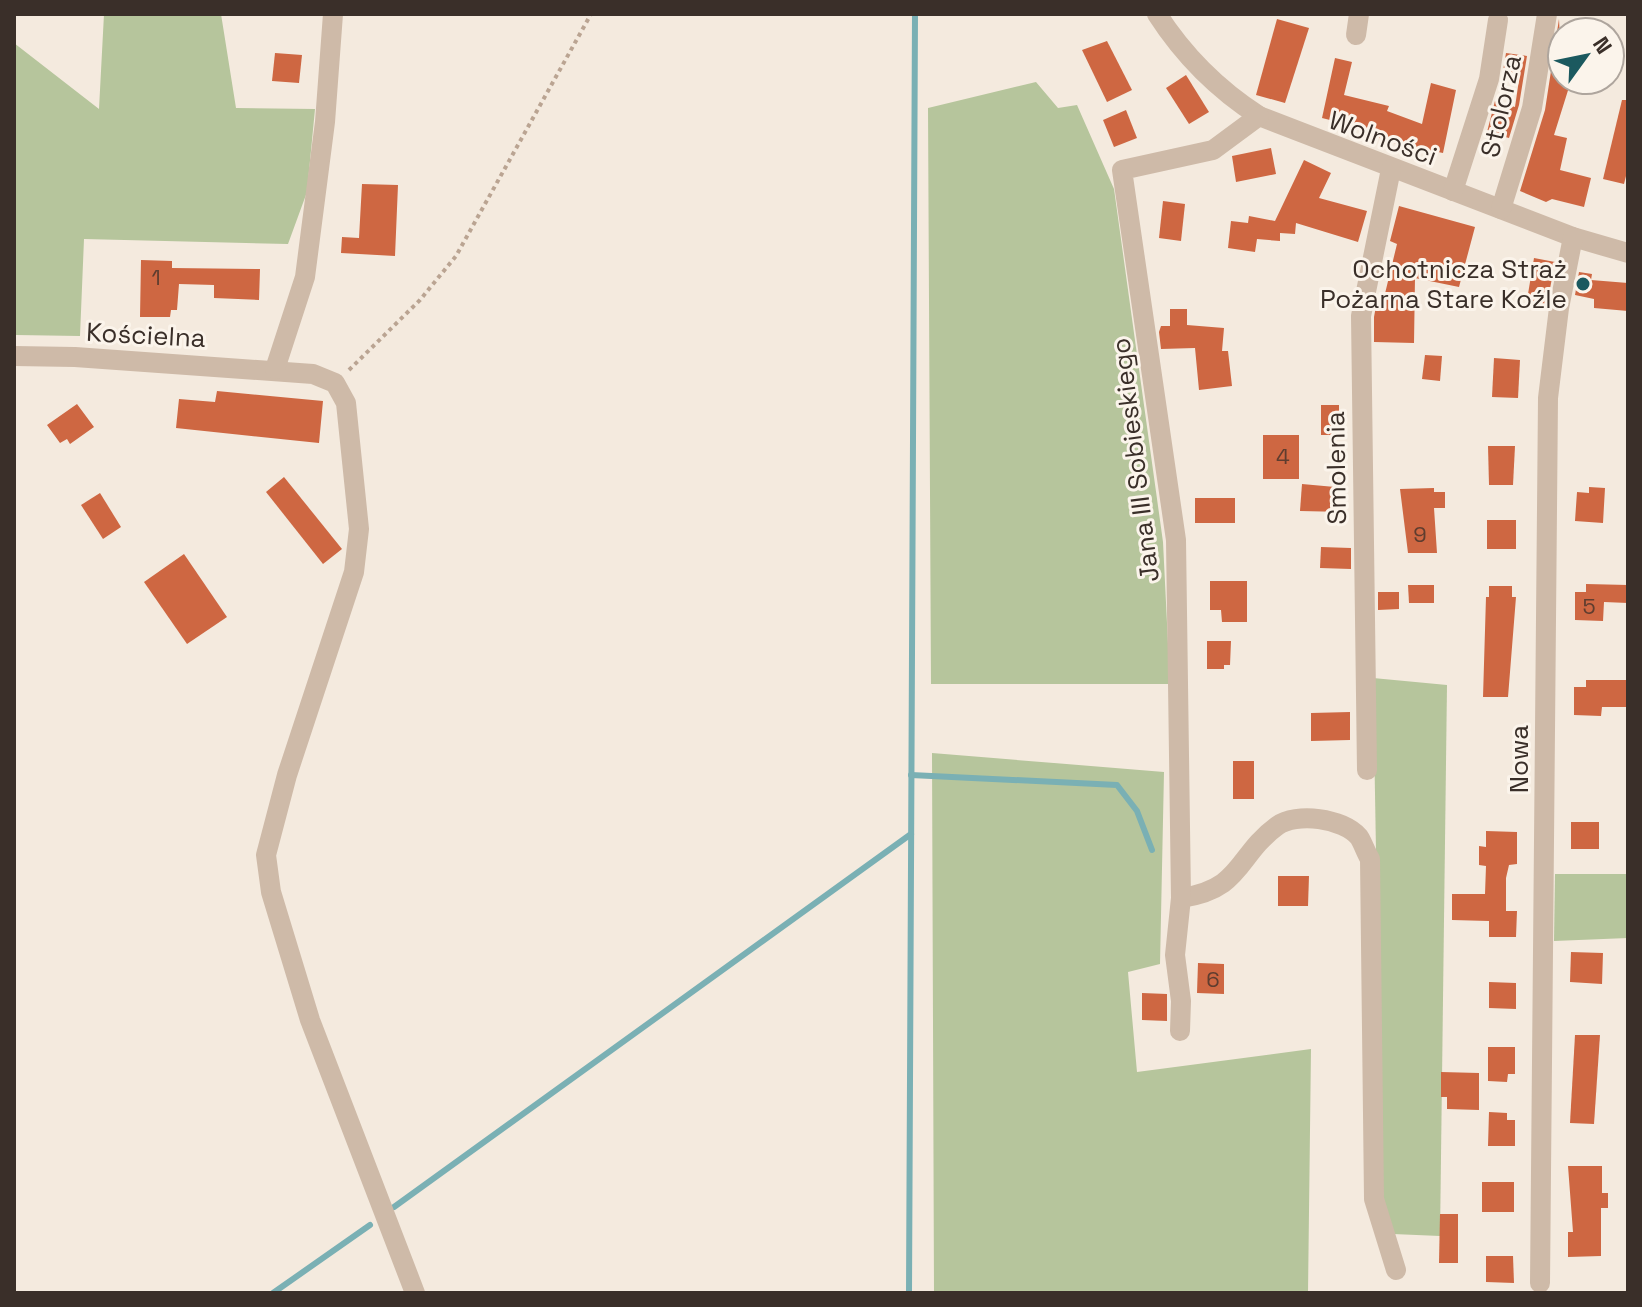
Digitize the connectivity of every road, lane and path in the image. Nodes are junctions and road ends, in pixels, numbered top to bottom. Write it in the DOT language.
graph roads {
  1 [pos="333,14"];
  2 [pos="591,14"];
  3 [pos="1157,14"];
  4 [pos="1359,14"];
  5 [pos="1547,14"];
  6 [pos="1498,20"];
  7 [pos="1356,35"];
  8 [pos="1259,116"];
  9 [pos="1391,169"];
  10 [pos="1453,191"];
  11 [pos="1501,209"];
  12 [pos="1573,237"];
  13 [pos="1628,253"];
  14 [pos="14,356"];
  15 [pos="275,369"];
  16 [pos="335,383"];
  17 [pos="1367,770"];
  18 [pos="1181,898"];
  19 [pos="1180,1031"];
  20 [pos="1396,1270"];
  21 [pos="1540,1283"];
  22 [pos="415,1293"];
  1 -- 15 [label="street"];
  2 -- 16 [label="path"];
  3 -- 8 [label="street, Wolności"];
  4 -- 7 [label="street"];
  5 -- 11 [label="street, Stolorza"];
  6 -- 10 [label="street"];
  8 -- 9 [label="street, Wolności"];
  8 -- 18 [label="street, Jana III Sobieskiego"];
  9 -- 10 [label="street, Wolności"];
  9 -- 17 [label="street, Smolenia"];
  10 -- 11 [label="street, Wolności"];
  11 -- 12 [label="street, Wolności"];
  12 -- 13 [label="street, Wolności"];
  12 -- 21 [label="street, Nowa"];
  14 -- 15 [label="street, Kościelna"];
  15 -- 16 [label="street, Kościelna"];
  16 -- 22 [label="street"];
  18 -- 19 [label="street"];
  18 -- 20 [label="street"];
}
